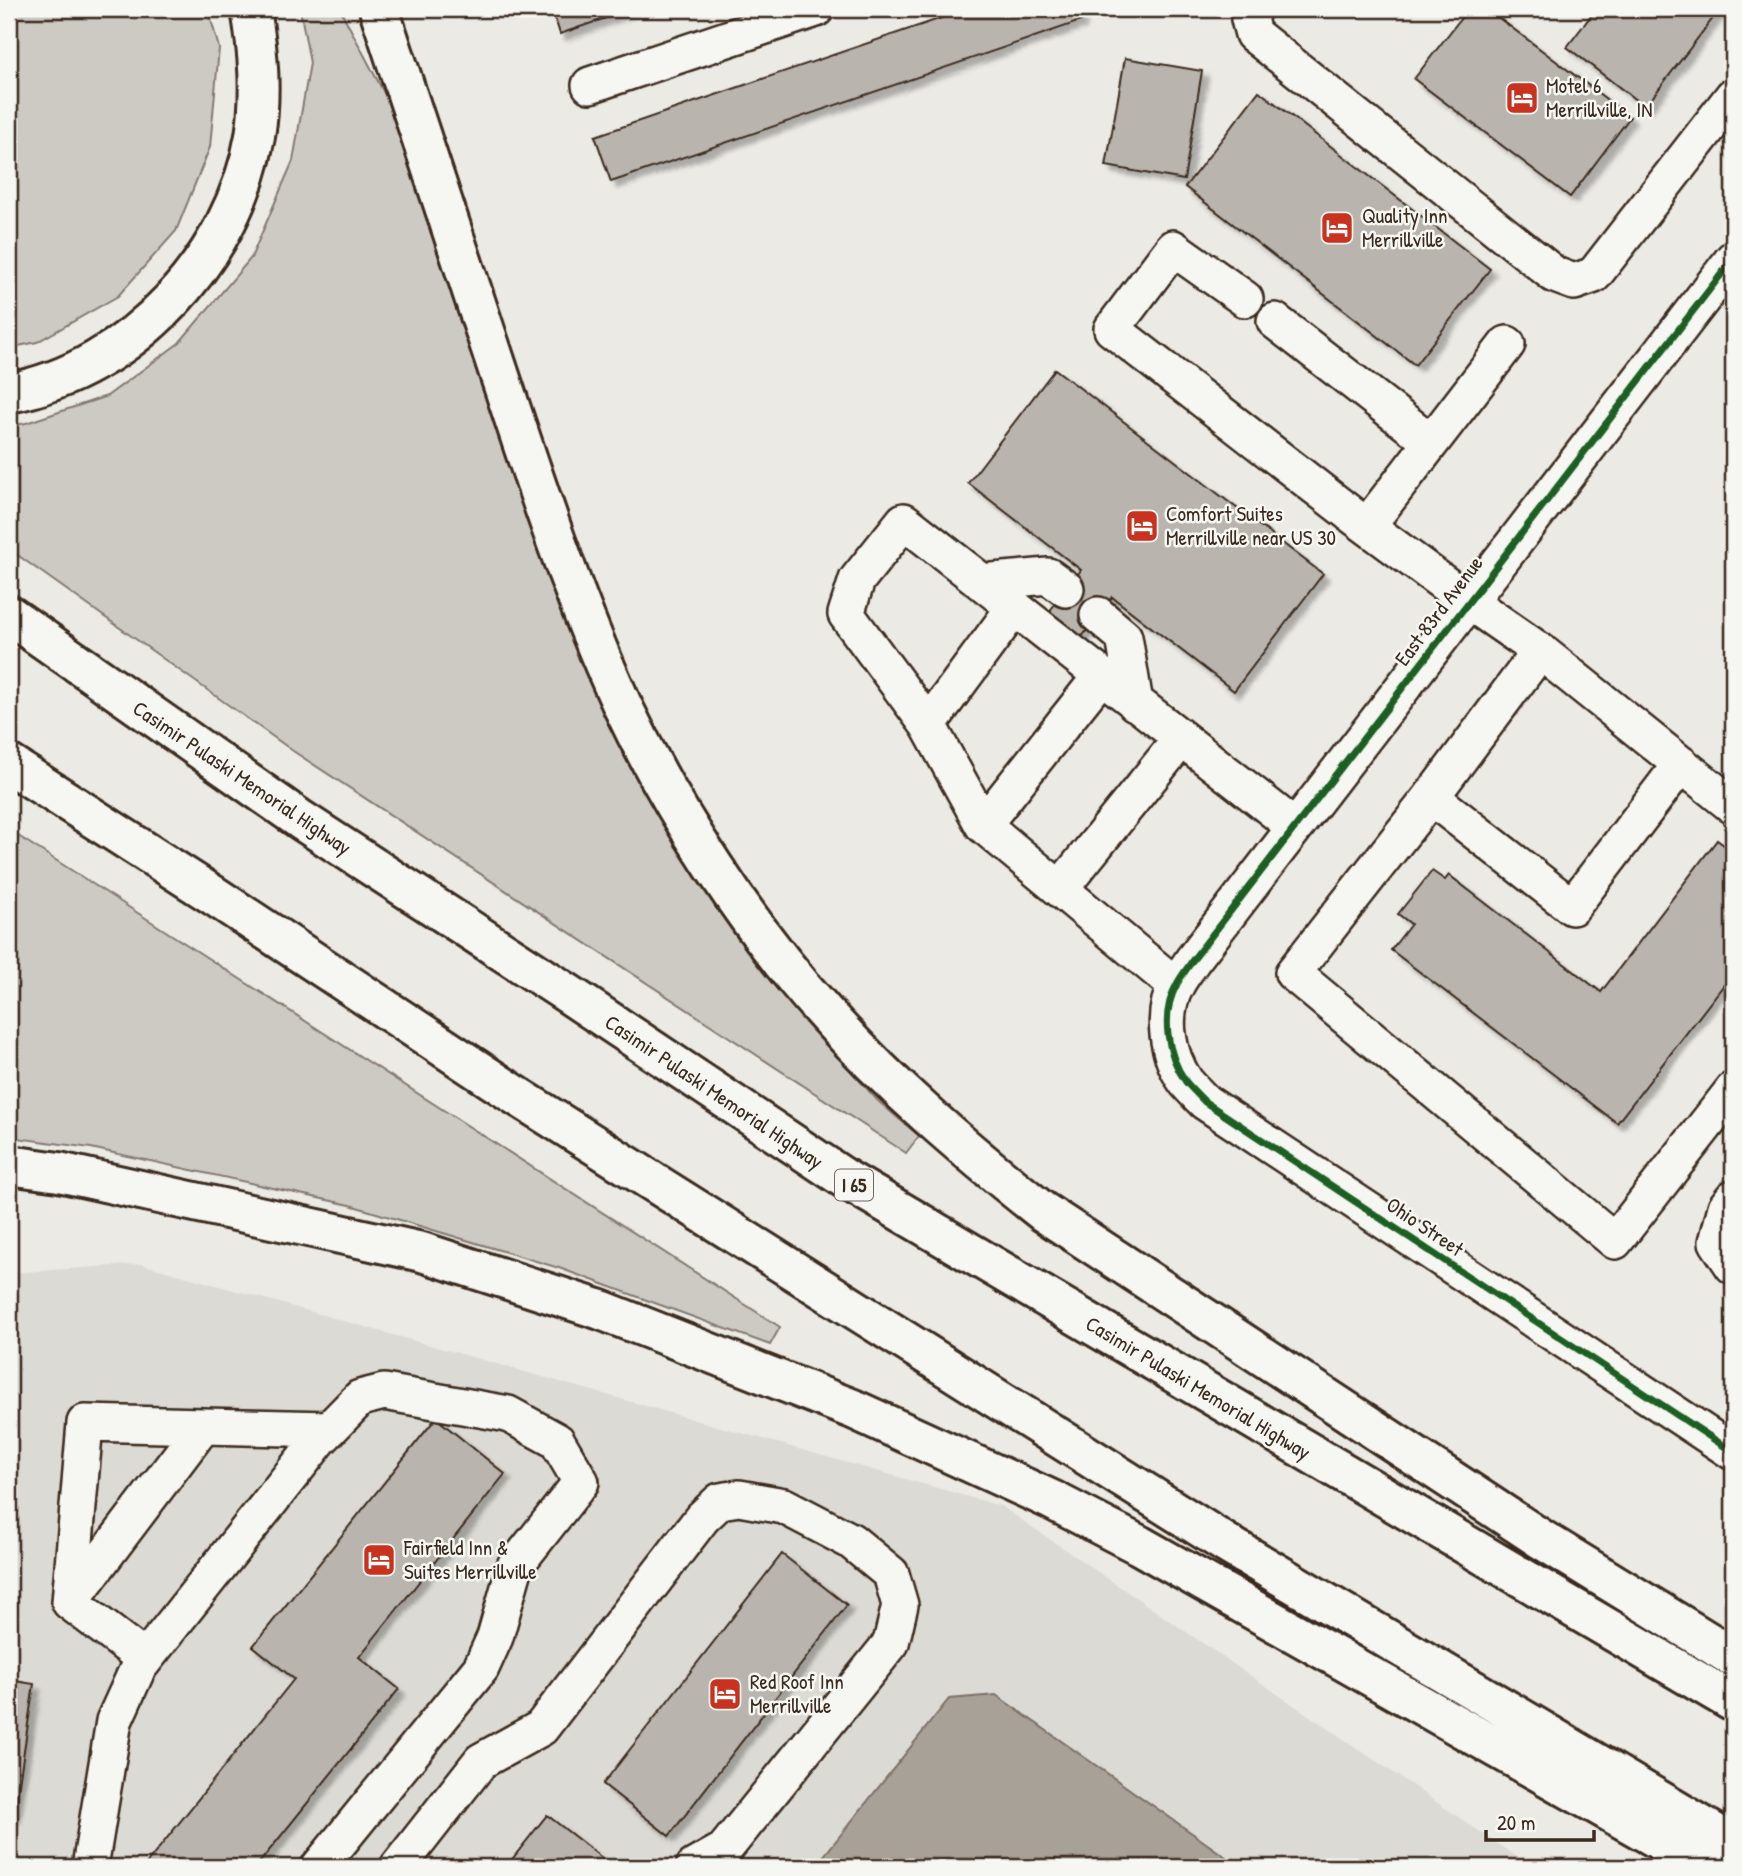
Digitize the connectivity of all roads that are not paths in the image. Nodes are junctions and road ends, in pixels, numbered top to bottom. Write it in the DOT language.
graph roads {
  1 [pos="251,9"];
  2 [pos="379,9"];
  3 [pos="816,9"];
  4 [pos="1252,9"];
  5 [pos="590,85"];
  6 [pos="1733,96"];
  7 [pos="1733,259"];
  8 [pos="1245,299"];
  9 [pos="1275,321"];
  10 [pos="1507,344"];
  11 [pos="9,393"];
  12 [pos="1431,442"];
  13 [pos="1367,526"];
  14 [pos="981,582"];
  15 [pos="1066,589"];
  16 [pos="1468,601"];
  17 [pos="1014,608"];
  18 [pos="9,615"];
  19 [pos="1098,615"];
  20 [pos="1540,651"];
  21 [pos="1101,676"];
  22 [pos="1135,702"];
  23 [pos="928,725"];
  24 [pos="1181,739"];
  25 [pos="9,764"];
  26 [pos="1681,764"];
  27 [pos="1431,797"];
  28 [pos="1733,806"];
  29 [pos="983,825"];
  30 [pos="1295,827"];
  31 [pos="1060,889"];
  32 [pos="1175,985"];
  33 [pos="1733,1090"];
  34 [pos="9,1165"];
  35 [pos="1733,1198"];
  36 [pos="1733,1266"];
  37 [pos="202,1426"];
  38 [pos="330,1429"];
  39 [pos="1733,1452"];
  40 [pos="70,1602"];
  41 [pos="1733,1657"];
  42 [pos="145,1659"];
  43 [pos="1733,1702"];
  44 [pos="1733,1844"];
  45 [pos="90,1867"];
  46 [pos="319,1867"];
  47 [pos="398,1867"];
  48 [pos="694,1867"];
  49 [pos="1707,1867"];
  1 -- 11 [label="highway"];
  2 -- 41 [label="highway"];
  3 -- 5 [label="street"];
  4 -- 6 [label="street"];
  7 -- 16 [label="street, East 83rd Avenue"];
  8 -- 13 [label="street"];
  9 -- 12 [label="street"];
  10 -- 12 [label="street"];
  12 -- 13 [label="street"];
  13 -- 16 [label="street"];
  14 -- 15 [label="street"];
  14 -- 17 [label="street"];
  14 -- 23 [label="street"];
  16 -- 20 [label="street"];
  16 -- 30 [label="street, East 83rd Avenue"];
  17 -- 21 [label="street"];
  17 -- 23 [label="street"];
  18 -- 43 [label="highway, Casimir Pulaski Memorial Highway / I 65"];
  19 -- 22 [label="street"];
  20 -- 26 [label="street"];
  20 -- 27 [label="street"];
  21 -- 22 [label="street"];
  21 -- 29 [label="street"];
  22 -- 24 [label="street"];
  23 -- 29 [label="street"];
  24 -- 30 [label="street"];
  24 -- 31 [label="street"];
  25 -- 44 [label="highway"];
  26 -- 27 [label="street"];
  26 -- 28 [label="street"];
  27 -- 33 [label="street"];
  29 -- 31 [label="street"];
  30 -- 32 [label="street, East 83rd Avenue"];
  31 -- 32 [label="street"];
  32 -- 39 [label="street, Ohio Street"];
  34 -- 49 [label="highway"];
  35 -- 36 [label="street"];
  37 -- 38 [label="street"];
  37 -- 40 [label="street"];
  37 -- 40 [label="street"];
  38 -- 42 [label="street"];
  38 -- 46 [label="street"];
  40 -- 42 [label="street"];
  42 -- 45 [label="street"];
  47 -- 48 [label="street"];
}
